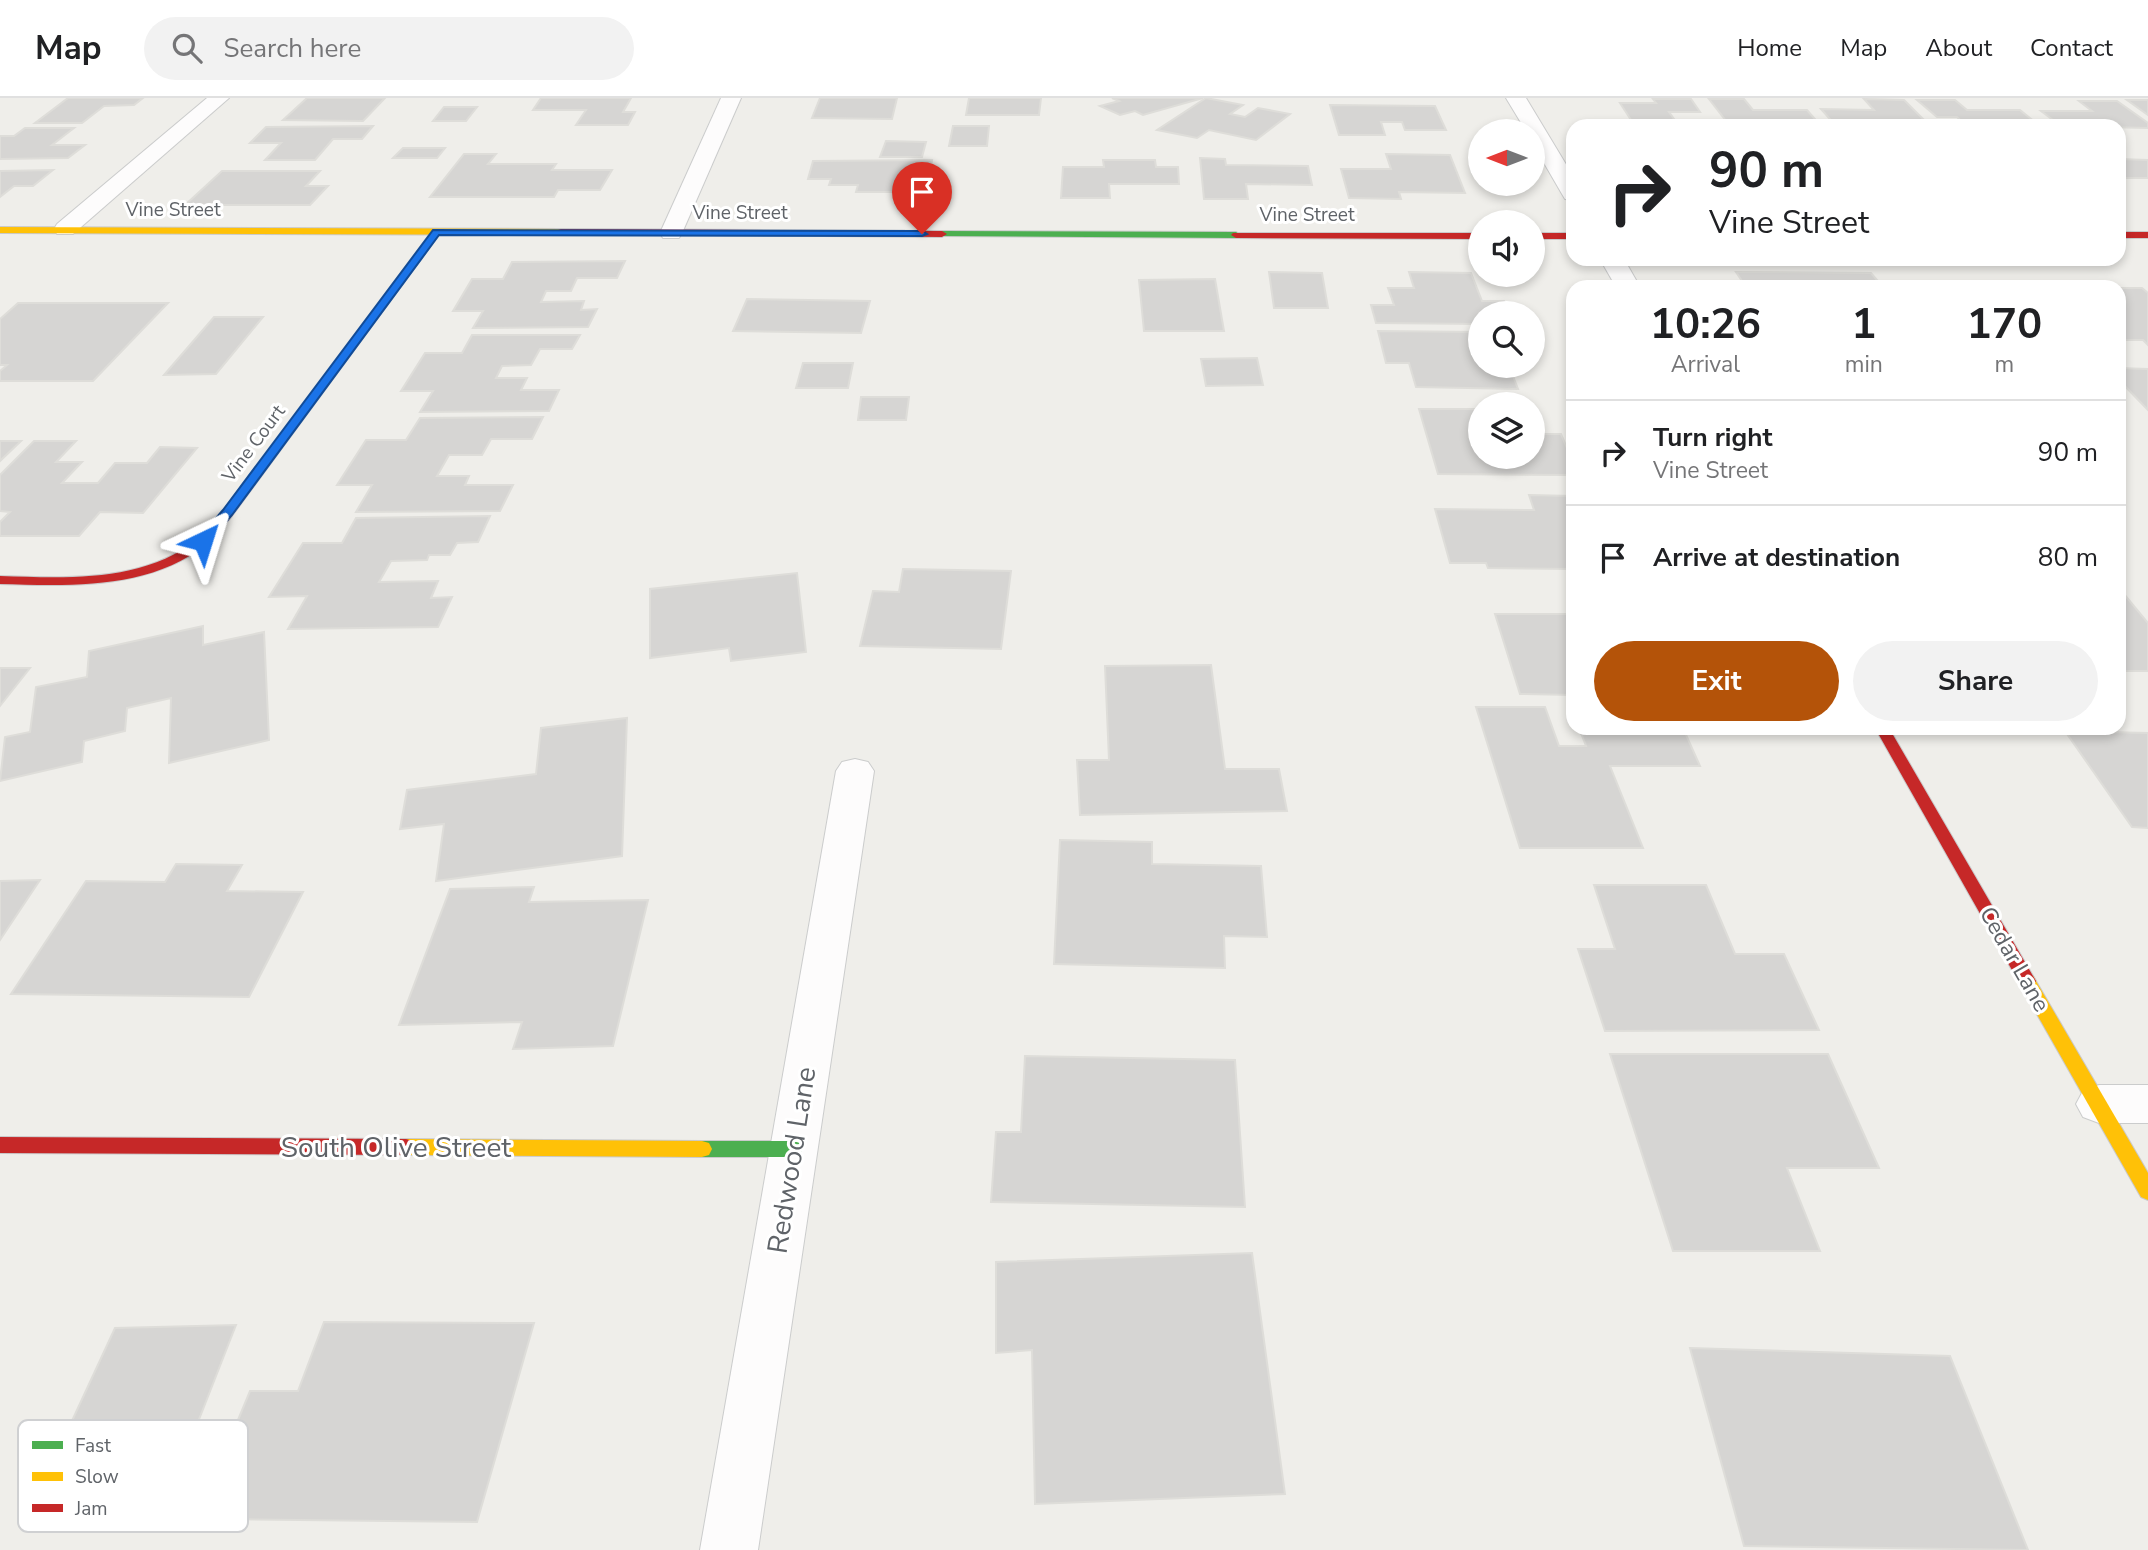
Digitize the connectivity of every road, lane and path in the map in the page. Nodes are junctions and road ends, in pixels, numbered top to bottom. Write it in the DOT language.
graph roads {
  1 [pos="219,98"];
  2 [pos="731,98"];
  3 [pos="1516,98"];
  4 [pos="1566,182"];
  5 [pos="65,229"];
  6 [pos="0,230"];
  7 [pos="436,232"];
  8 [pos="671,233"];
  9 [pos="2126,235"];
  10 [pos="2148,235"];
  11 [pos="1468,236"];
  12 [pos="1545,236"];
  13 [pos="1566,236"];
  14 [pos="0,580"];
  15 [pos="1886,735"];
  16 [pos="855,771"];
  17 [pos="2099,1104"];
  18 [pos="2148,1104"];
  19 [pos="0,1145"];
  20 [pos="793,1149"];
  21 [pos="2148,1191"];
  22 [pos="729,1550"];
  1 -- 5 [label="street"];
  2 -- 8 [label="street"];
  3 -- 4 [label="street"];
  5 -- 6 [label="street, Vine Street"];
  5 -- 7 [label="street, Vine Street"];
  7 -- 8 [label="street, Vine Street"];
  7 -- 14 [label="street, Vine Court"];
  8 -- 11 [label="street, Vine Street"];
  9 -- 10 [label="street"];
  12 -- 13 [label="street"];
  15 -- 17 [label="street, Cedar Lane"];
  16 -- 20 [label="street, Redwood Lane"];
  17 -- 18 [label="street"];
  17 -- 21 [label="street, Cedar Lane"];
  19 -- 20 [label="street, South Olive Street"];
  20 -- 22 [label="street, Redwood Lane"];
}
